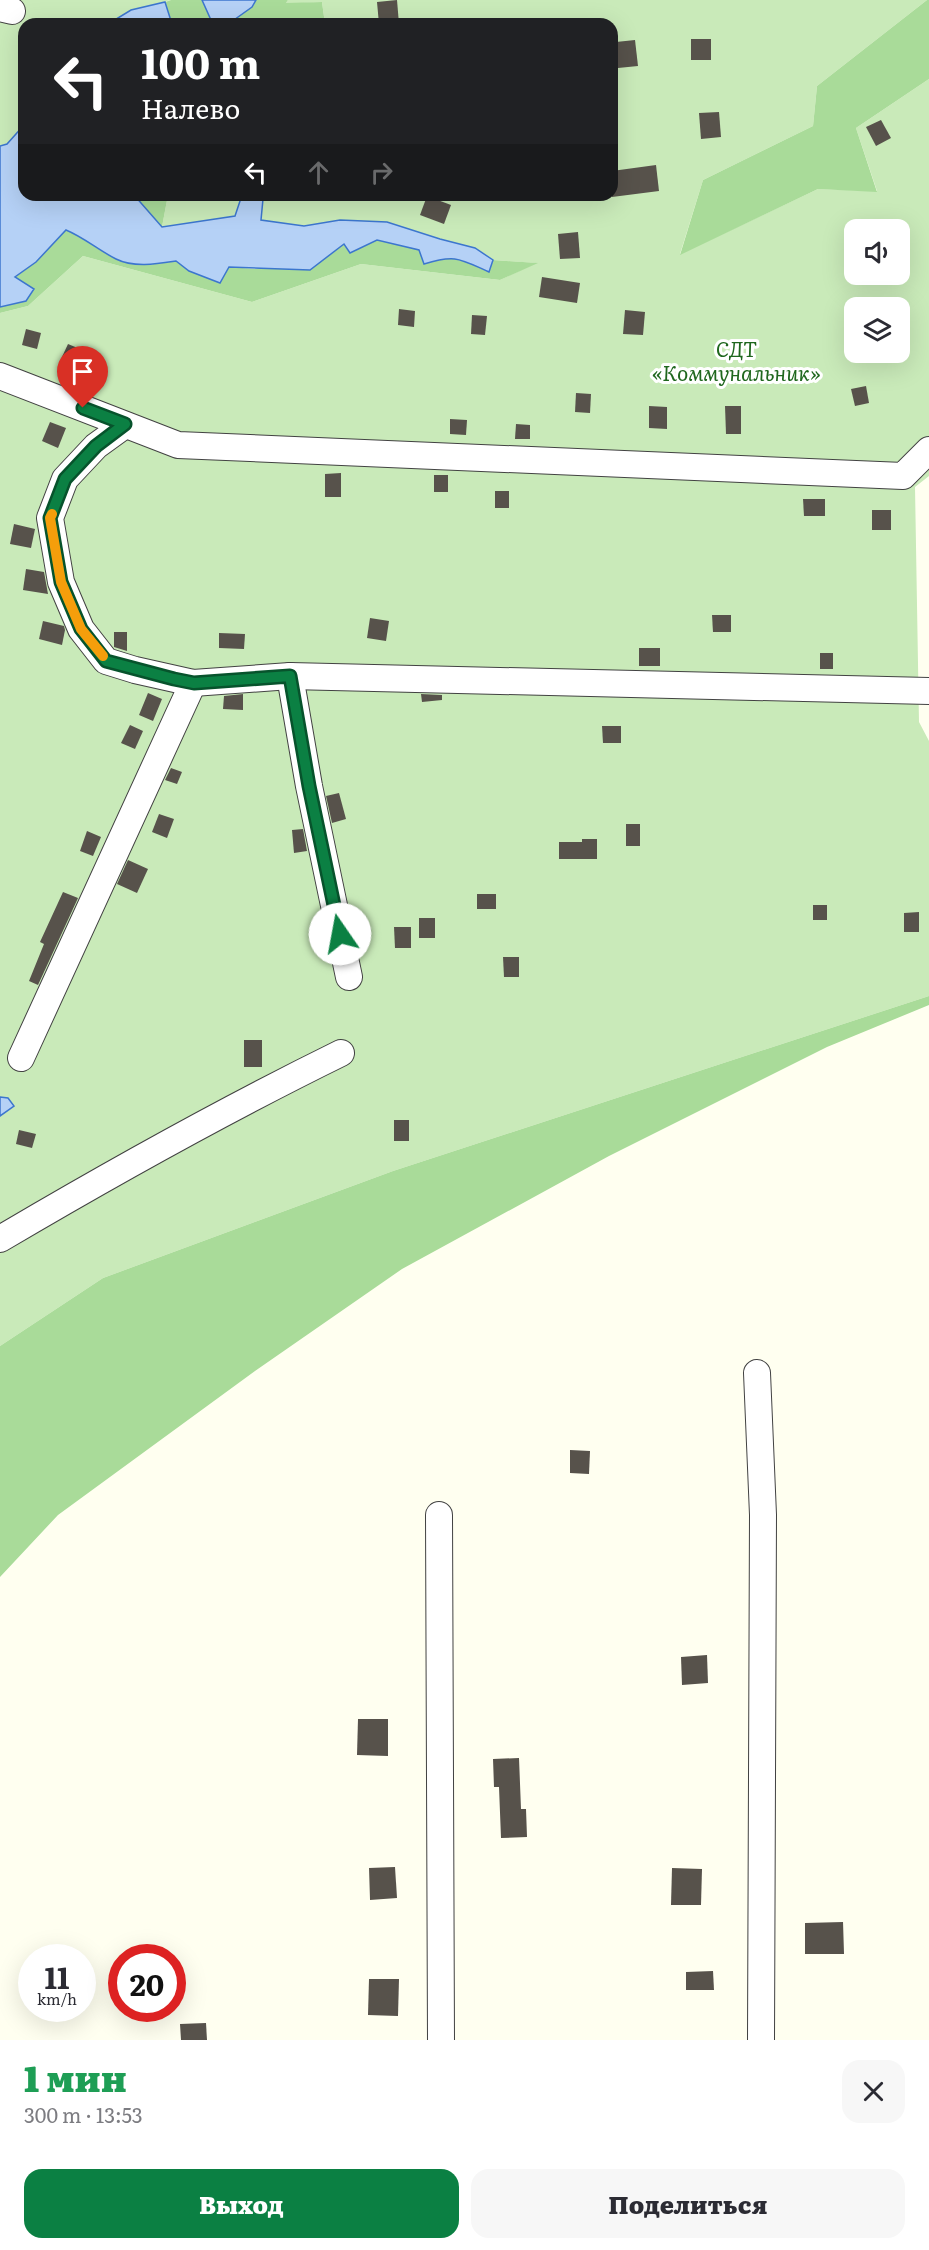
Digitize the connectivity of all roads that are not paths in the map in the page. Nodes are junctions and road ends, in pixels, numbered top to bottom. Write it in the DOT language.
graph roads {
  1 [pos="0,376"];
  2 [pos="125,424"];
  3 [pos="929,450"];
  4 [pos="290,676"];
  5 [pos="194,683"];
  6 [pos="929,692"];
  7 [pos="349,977"];
  8 [pos="341,1053"];
  9 [pos="21,1058"];
  10 [pos="0,1239"];
  11 [pos="758,1373"];
  12 [pos="439,1515"];
  13 [pos="441,2040"];
  14 [pos="761,2040"];
  1 -- 2 [label="lane"];
  2 -- 3 [label="lane"];
  2 -- 5 [label="lane"];
  4 -- 5 [label="lane"];
  4 -- 6 [label="lane"];
  4 -- 7 [label="lane"];
  5 -- 9 [label="lane"];
  8 -- 10 [label="lane"];
  11 -- 14 [label="lane"];
  12 -- 13 [label="lane"];
}
